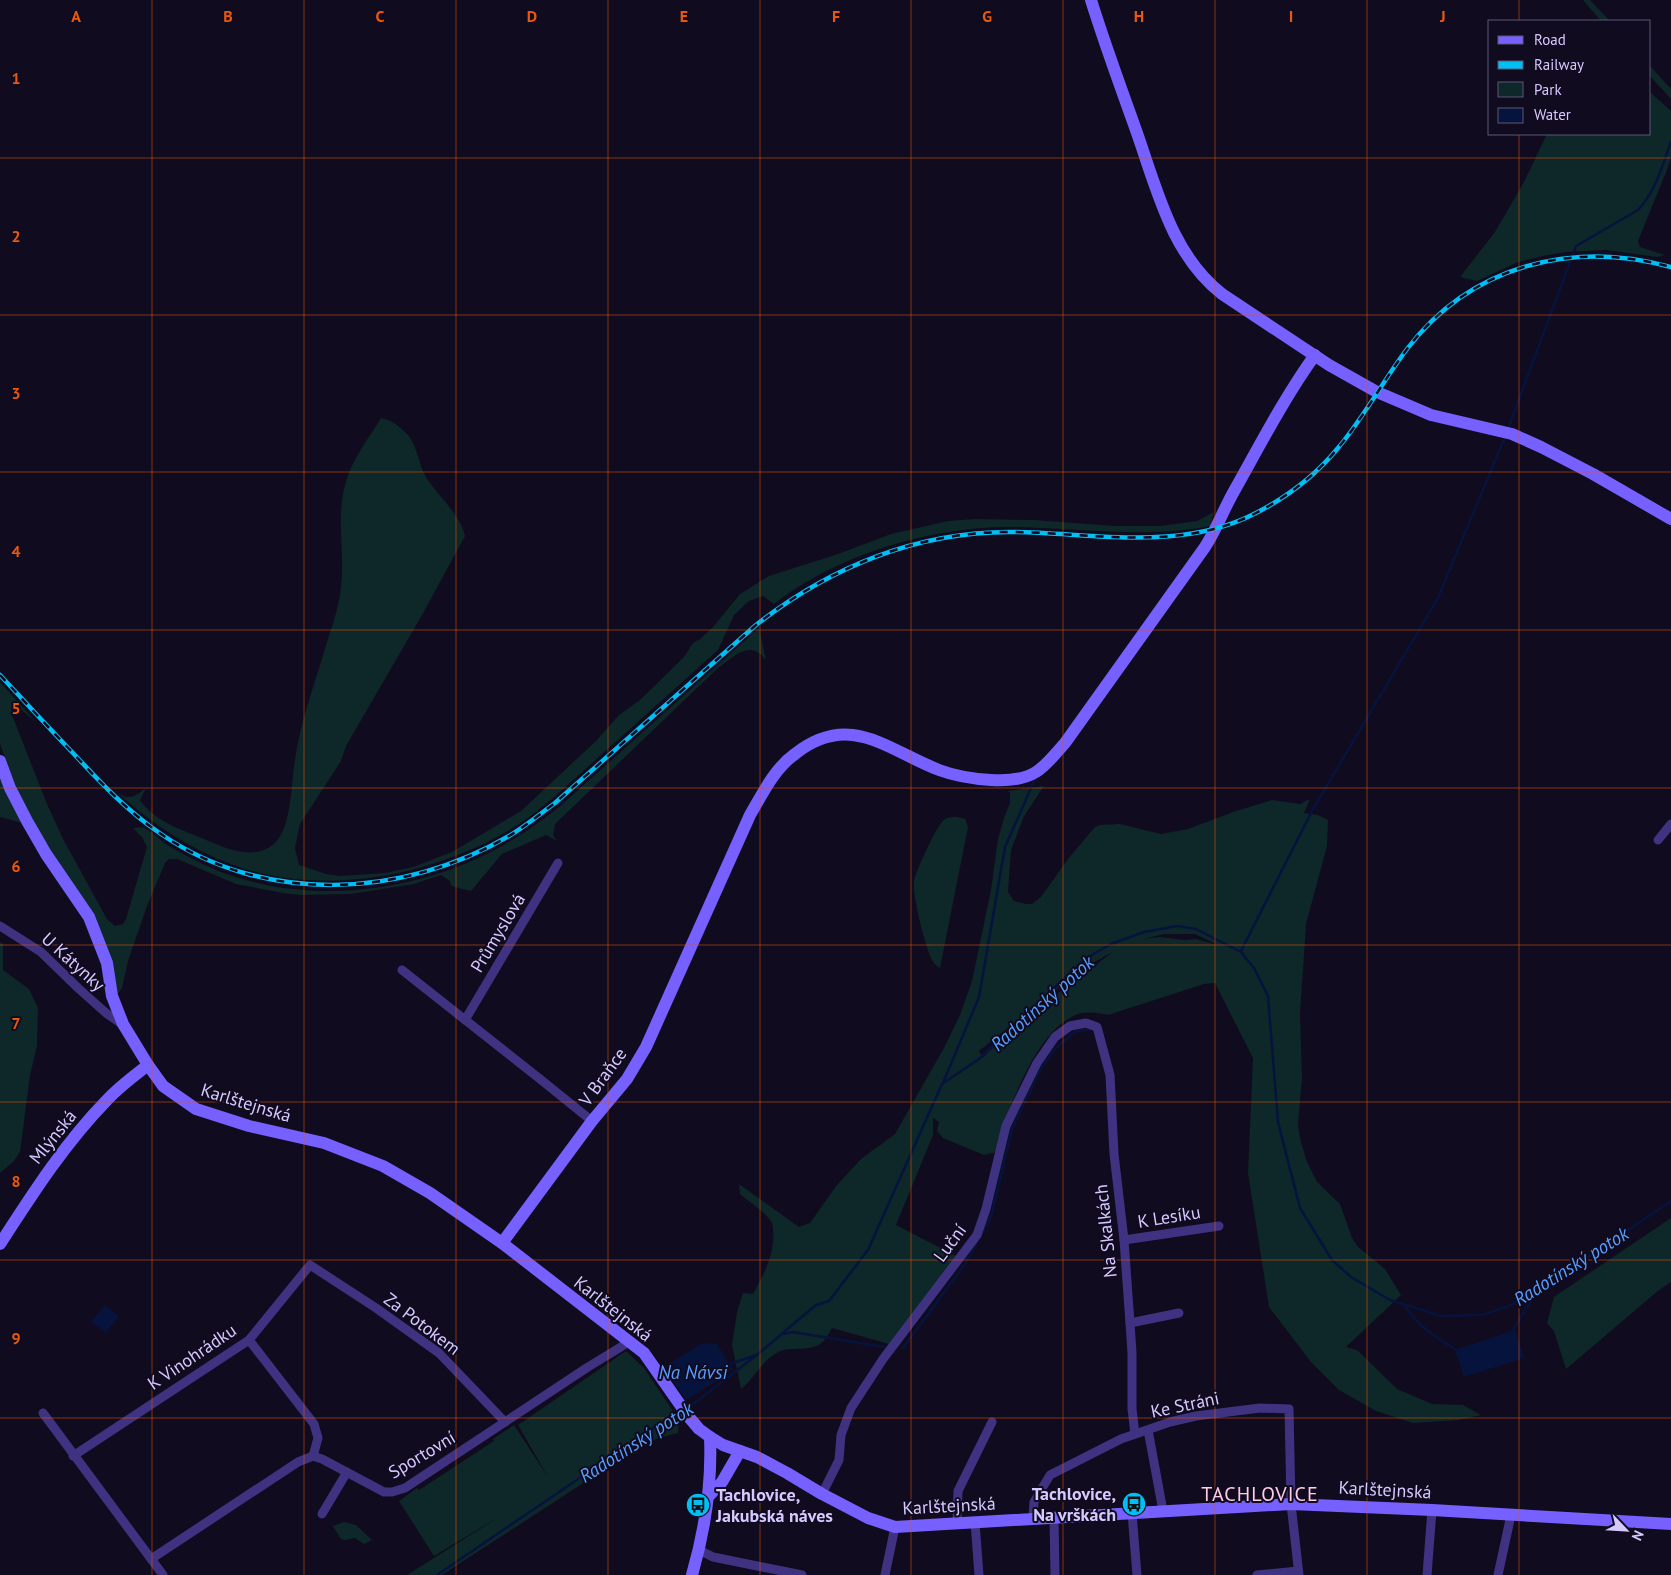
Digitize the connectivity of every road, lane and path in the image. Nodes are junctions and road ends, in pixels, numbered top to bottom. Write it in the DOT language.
graph roads {
  1 [pos="1091,0"];
  2 [pos="1315,356"];
  3 [pos="1671,519"];
  4 [pos="0,761"];
  5 [pos="1671,824"];
  6 [pos="1658,840"];
  7 [pos="558,863"];
  8 [pos="0,926"];
  9 [pos="402,970"];
  10 [pos="465,1020"];
  11 [pos="123,1024"];
  12 [pos="1097,1027"];
  13 [pos="148,1064"];
  14 [pos="592,1122"];
  15 [pos="1219,1226"];
  16 [pos="1124,1240"];
  17 [pos="502,1243"];
  18 [pos="0,1244"];
  19 [pos="310,1264"];
  20 [pos="1179,1313"];
  21 [pos="1130,1323"];
  22 [pos="249,1340"];
  23 [pos="629,1342"];
  24 [pos="43,1413"];
  25 [pos="505,1422"];
  26 [pos="992,1422"];
  27 [pos="1148,1430"];
  28 [pos="1134,1434"];
  29 [pos="710,1437"];
  30 [pos="740,1451"];
  31 [pos="73,1456"];
  32 [pos="313,1456"];
  33 [pos="346,1472"];
  34 [pos="822,1494"];
  35 [pos="708,1497"];
  36 [pos="1291,1504"];
  37 [pos="1432,1510"];
  38 [pos="1163,1511"];
  39 [pos="1132,1513"];
  40 [pos="322,1514"];
  41 [pos="1517,1515"];
  42 [pos="1033,1518"];
  43 [pos="1054,1518"];
  44 [pos="975,1522"];
  45 [pos="957,1523"];
  46 [pos="1671,1524"];
  47 [pos="895,1527"];
  48 [pos="699,1550"];
  49 [pos="150,1559"];
  50 [pos="1298,1573"];
  51 [pos="163,1575"];
  52 [pos="692,1575"];
  53 [pos="798,1575"];
  54 [pos="885,1575"];
  55 [pos="979,1575"];
  56 [pos="1055,1575"];
  57 [pos="1137,1575"];
  58 [pos="1257,1575"];
  59 [pos="1427,1575"];
  60 [pos="1498,1575"];
  1 -- 2 [label="street"];
  2 -- 3 [label="street"];
  2 -- 14 [label="street, V Braňce"];
  4 -- 11 [label="street, Karlštejnská"];
  5 -- 6 [label="street"];
  7 -- 10 [label="street, Průmyslová"];
  8 -- 11 [label="street, U Kátynky"];
  9 -- 10 [label="street"];
  10 -- 14 [label="street"];
  11 -- 13 [label="street, Karlštejnská"];
  12 -- 16 [label="street, Na Skalkách"];
  12 -- 34 [label="street, Luční"];
  13 -- 17 [label="street, Karlštejnská"];
  13 -- 18 [label="street, Mlýnská"];
  14 -- 17 [label="street, V Braňce"];
  15 -- 16 [label="street, K Lesíku"];
  16 -- 21 [label="street, Na Skalkách"];
  17 -- 23 [label="street, Karlštejnská"];
  19 -- 22 [label="street, K Vinohrádku"];
  19 -- 25 [label="street, Za Potokem"];
  20 -- 21 [label="street"];
  21 -- 28 [label="street, Na Skalkách"];
  22 -- 31 [label="street, K Vinohrádku"];
  22 -- 32 [label="street"];
  23 -- 25 [label="street, Sportovní"];
  23 -- 29 [label="street, Karlštejnská"];
  24 -- 31 [label="street"];
  25 -- 33 [label="street, Sportovní"];
  26 -- 45 [label="street"];
  27 -- 28 [label="street, Ke Stráni"];
  27 -- 36 [label="street, Ke Stráni"];
  27 -- 38 [label="street"];
  28 -- 42 [label="street, Ke Stráni"];
  29 -- 30 [label="street, Karlštejnská"];
  29 -- 35 [label="street"];
  30 -- 34 [label="street, Karlštejnská"];
  30 -- 35 [label="street"];
  31 -- 49 [label="street"];
  32 -- 33 [label="street, Sportovní"];
  32 -- 49 [label="street"];
  33 -- 40 [label="street"];
  34 -- 47 [label="street, Karlštejnská"];
  35 -- 48 [label="street"];
  36 -- 37 [label="street, Karlštejnská"];
  36 -- 38 [label="street, Karlštejnská"];
  36 -- 50 [label="street"];
  37 -- 41 [label="street, Karlštejnská"];
  37 -- 59 [label="street"];
  38 -- 39 [label="street, Karlštejnská"];
  39 -- 43 [label="street, Karlštejnská"];
  39 -- 57 [label="street"];
  41 -- 46 [label="street, Karlštejnská"];
  41 -- 60 [label="street"];
  42 -- 43 [label="street, Karlštejnská"];
  42 -- 44 [label="street, Karlštejnská"];
  43 -- 56 [label="street"];
  44 -- 45 [label="street, Karlštejnská"];
  44 -- 55 [label="street"];
  45 -- 47 [label="street, Karlštejnská"];
  47 -- 54 [label="street"];
  48 -- 52 [label="street"];
  48 -- 53 [label="street"];
  49 -- 51 [label="street"];
  50 -- 58 [label="street"];
}
